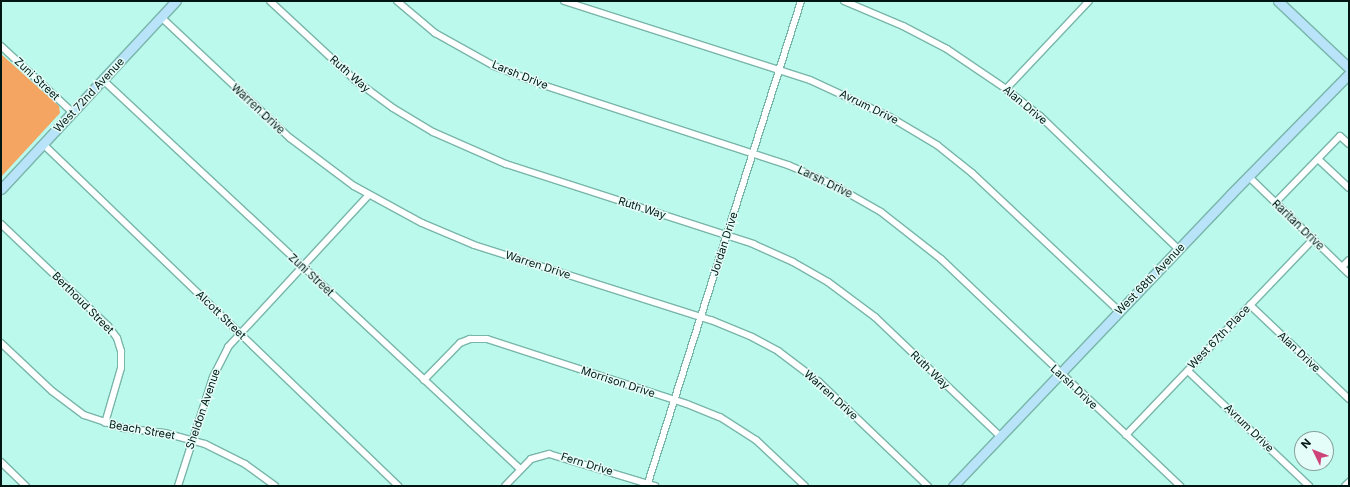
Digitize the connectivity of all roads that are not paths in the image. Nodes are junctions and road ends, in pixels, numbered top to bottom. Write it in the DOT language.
graph roads {
  1 [pos="270,1"];
  2 [pos="397,1"];
  3 [pos="564,1"];
  4 [pos="801,1"];
  5 [pos="844,1"];
  6 [pos="1089,1"];
  7 [pos="1278,1"];
  8 [pos="175,2"];
  9 [pos="161,17"];
  10 [pos="1,46"];
  11 [pos="1349,68"];
  12 [pos="779,70"];
  13 [pos="1349,74"];
  14 [pos="102,80"];
  15 [pos="1006,89"];
  16 [pos="72,112"];
  17 [pos="42,144"];
  18 [pos="1349,144"];
  19 [pos="752,153"];
  20 [pos="1318,159"];
  21 [pos="1248,176"];
  22 [pos="1349,188"];
  23 [pos="1,189"];
  24 [pos="369,195"];
  25 [pos="1275,203"];
  26 [pos="1,224"];
  27 [pos="727,235"];
  28 [pos="1313,239"];
  29 [pos="1178,249"];
  30 [pos="1349,260"];
  31 [pos="303,267"];
  32 [pos="1342,267"];
  33 [pos="1349,274"];
  34 [pos="1250,305"];
  35 [pos="1119,311"];
  36 [pos="700,317"];
  37 [pos="240,333"];
  38 [pos="1,342"];
  39 [pos="1188,371"];
  40 [pos="1059,374"];
  41 [pos="424,380"];
  42 [pos="1349,399"];
  43 [pos="674,400"];
  44 [pos="105,423"];
  45 [pos="1000,436"];
  46 [pos="1126,436"];
  47 [pos="192,439"];
  48 [pos="1,462"];
  49 [pos="520,469"];
  50 [pos="1349,482"];
  51 [pos="647,485"];
  52 [pos="26,486"];
  53 [pos="178,486"];
  54 [pos="275,486"];
  55 [pos="398,486"];
  56 [pos="505,486"];
  57 [pos="655,486"];
  58 [pos="805,486"];
  59 [pos="928,486"];
  60 [pos="953,486"];
  61 [pos="1180,486"];
  62 [pos="1309,486"];
  63 [pos="1345,486"];
  1 -- 27 [label="street, Ruth Way"];
  2 -- 19 [label="street, Larsh Drive"];
  3 -- 12 [label="street, Avrum Drive"];
  4 -- 12 [label="street, Jordan Drive"];
  5 -- 15 [label="street, Alan Drive"];
  6 -- 15 [label="street"];
  7 -- 11 [label="street"];
  8 -- 9 [label="street, West 72nd Avenue"];
  9 -- 14 [label="street, West 72nd Avenue"];
  9 -- 24 [label="street, Warren Drive"];
  10 -- 16 [label="street, Zuni Street"];
  12 -- 19 [label="street, Jordan Drive"];
  12 -- 35 [label="street, Avrum Drive"];
  13 -- 21 [label="street, West 68th Avenue"];
  14 -- 16 [label="street, West 72nd Avenue"];
  14 -- 31 [label="street, Zuni Street"];
  15 -- 29 [label="street, Alan Drive"];
  16 -- 17 [label="street, West 72nd Avenue"];
  17 -- 23 [label="street, West 72nd Avenue"];
  17 -- 37 [label="street, Alcott Street"];
  18 -- 20 [label="street"];
  19 -- 27 [label="street, Jordan Drive"];
  19 -- 40 [label="street, Larsh Drive"];
  20 -- 22 [label="street"];
  20 -- 25 [label="street"];
  21 -- 25 [label="street, Raritan Drive"];
  21 -- 29 [label="street, West 68th Avenue"];
  24 -- 31 [label="street, Sheldon Avenue"];
  24 -- 36 [label="street, Warren Drive"];
  25 -- 28 [label="street, Raritan Drive"];
  26 -- 44 [label="street, Berthoud Street"];
  27 -- 36 [label="street, Jordan Drive"];
  27 -- 45 [label="street, Ruth Way"];
  28 -- 32 [label="street, Raritan Drive"];
  28 -- 34 [label="street, West 67th Place"];
  29 -- 35 [label="street, West 68th Avenue"];
  30 -- 32 [label="street"];
  31 -- 37 [label="street, Sheldon Avenue"];
  31 -- 41 [label="street, Zuni Street"];
  32 -- 33 [label="street, Raritan Drive"];
  34 -- 39 [label="street, West 67th Place"];
  34 -- 42 [label="street, Alan Drive"];
  35 -- 40 [label="street, West 68th Avenue"];
  36 -- 43 [label="street, Jordan Drive"];
  36 -- 59 [label="street, Warren Drive"];
  37 -- 47 [label="street, Sheldon Avenue"];
  37 -- 55 [label="street, Alcott Street"];
  38 -- 44 [label="street, Beach Street"];
  39 -- 46 [label="street, West 67th Place"];
  39 -- 62 [label="street, Avrum Drive"];
  40 -- 45 [label="street, West 68th Avenue"];
  40 -- 46 [label="street, Larsh Drive"];
  41 -- 43 [label="street, Morrison Drive"];
  41 -- 49 [label="street, Zuni Street"];
  43 -- 51 [label="street, Jordan Drive"];
  43 -- 58 [label="street, Morrison Drive"];
  44 -- 47 [label="street, Beach Street"];
  45 -- 60 [label="street, West 68th Avenue"];
  46 -- 61 [label="street, Larsh Drive"];
  47 -- 53 [label="street, Sheldon Avenue"];
  47 -- 54 [label="street, Beach Street"];
  48 -- 52 [label="street"];
  49 -- 51 [label="street, Fern Drive"];
  49 -- 56 [label="street, Fern Drive"];
  50 -- 63 [label="street"];
  51 -- 57 [label="street, Fern Drive"];
}
